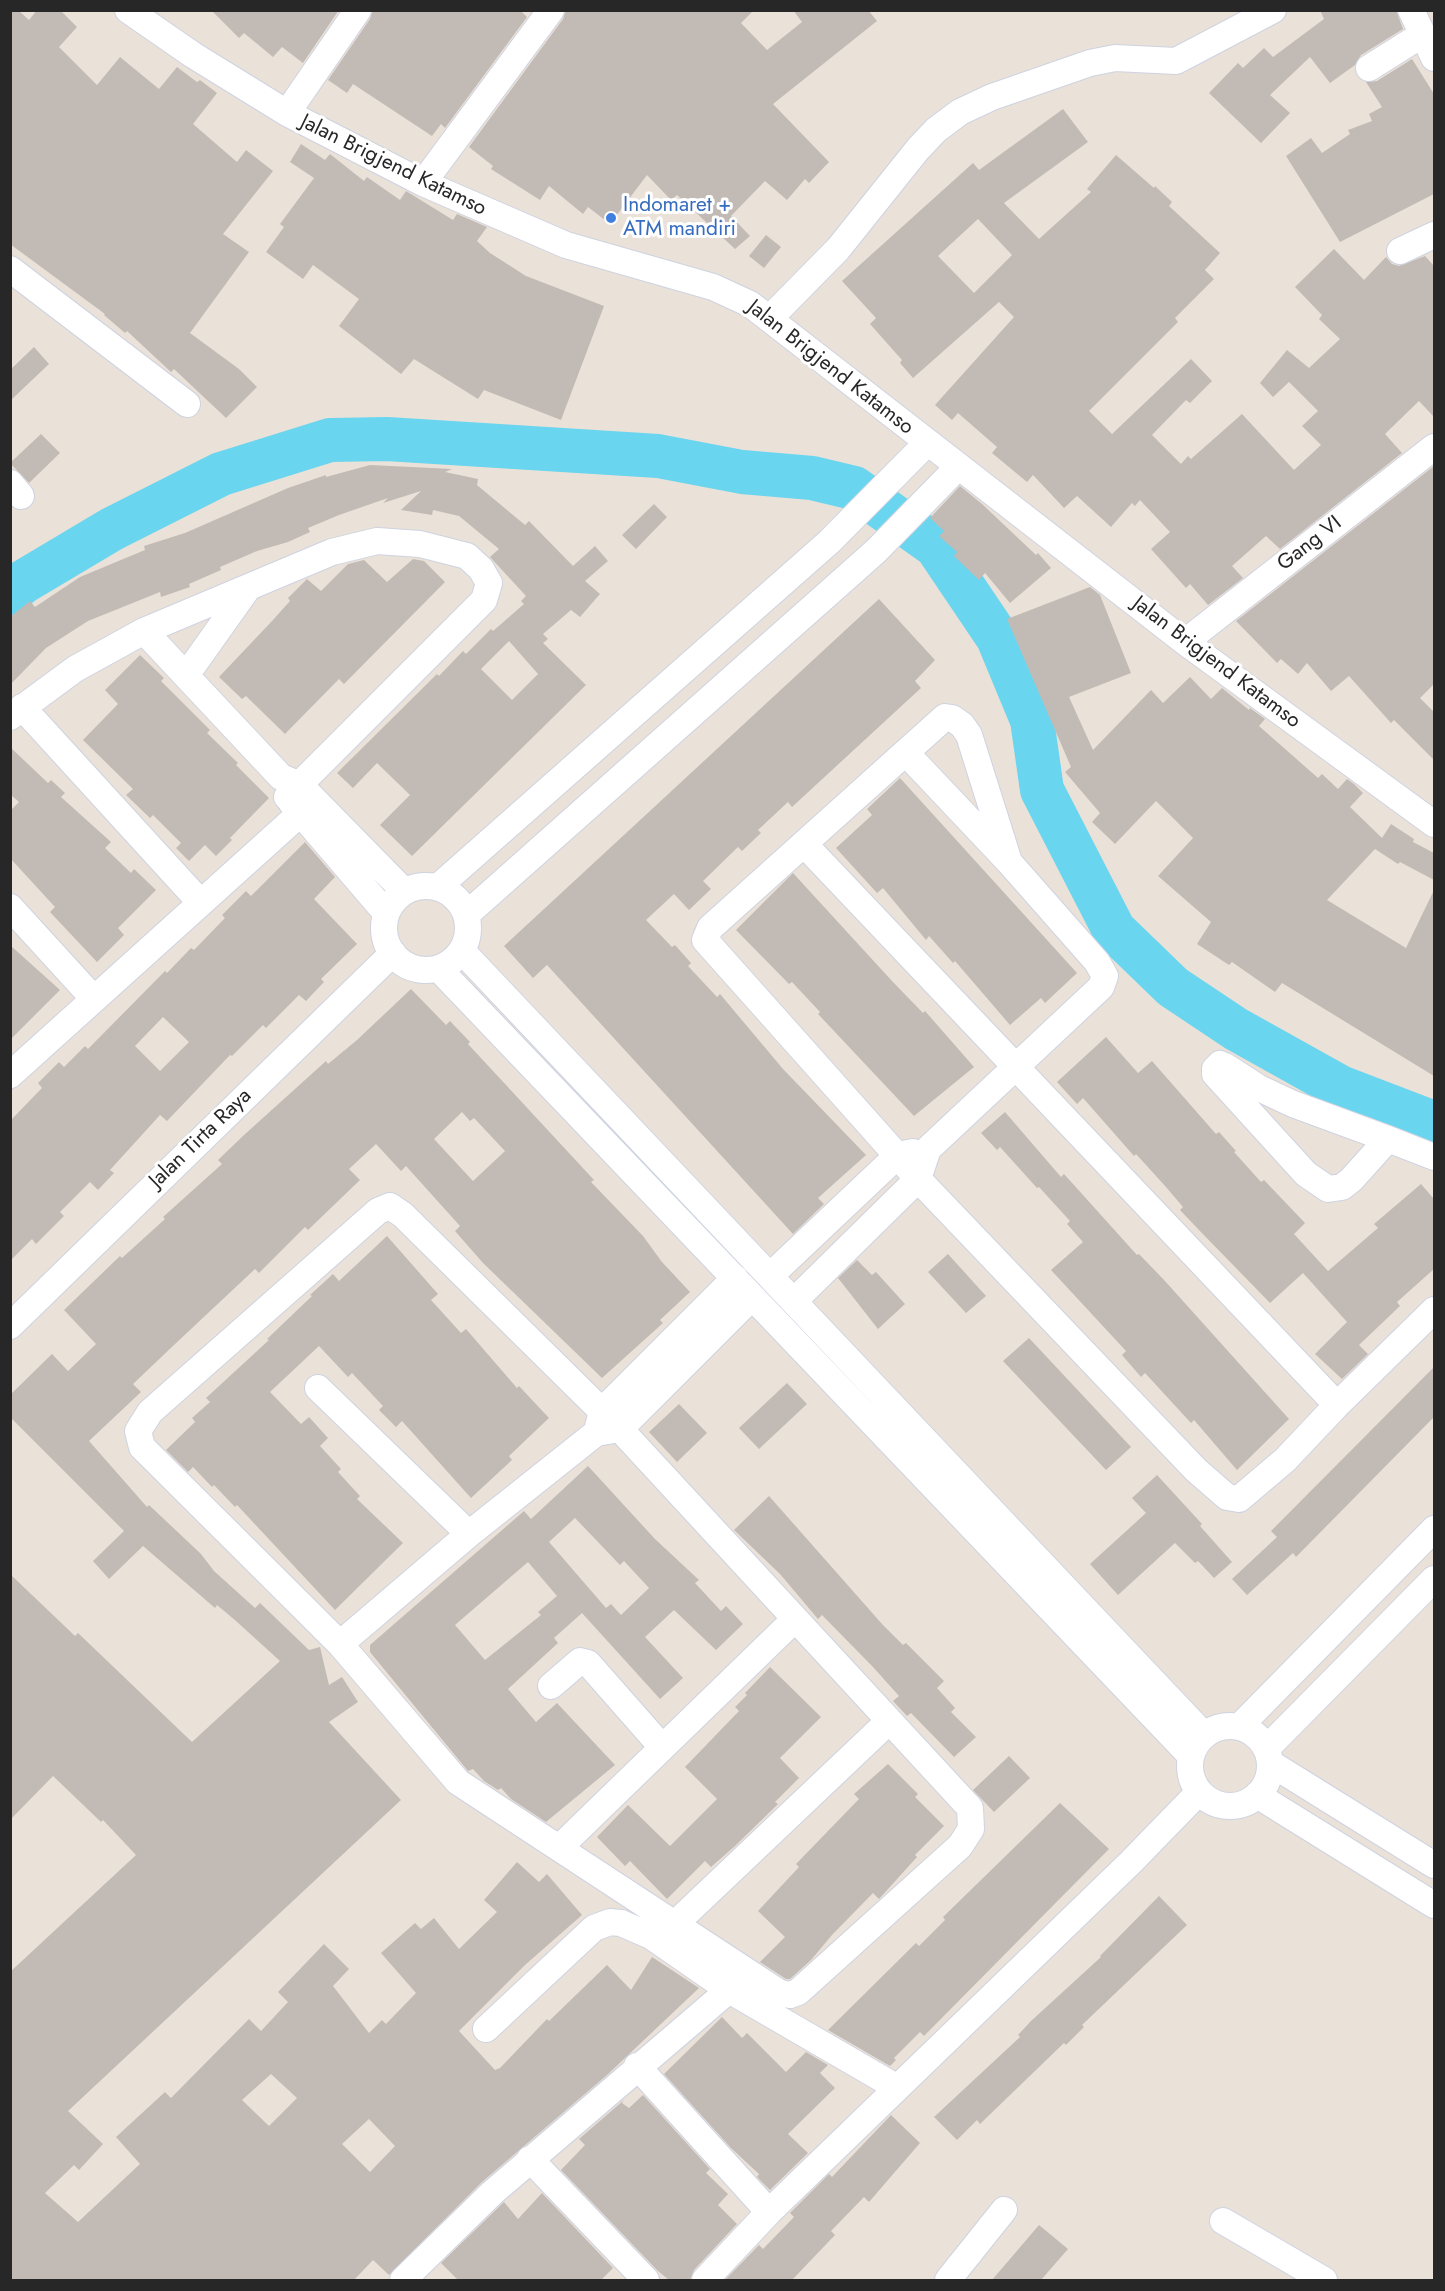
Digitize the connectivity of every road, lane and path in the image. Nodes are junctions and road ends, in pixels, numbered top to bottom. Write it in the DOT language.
graph roads {
  1 [pos="358,10"];
  2 [pos="551,10"];
  3 [pos="1273,10"];
  4 [pos="1411,10"];
  5 [pos="142,14"];
  6 [pos="1423,34"];
  7 [pos="1434,58"];
  8 [pos="1369,68"];
  9 [pos="287,113"];
  10 [pos="423,183"];
  11 [pos="1434,235"];
  12 [pos="1400,251"];
  13 [pos="10,269"];
  14 [pos="770,318"];
  15 [pos="187,404"];
  16 [pos="927,443"];
  17 [pos="1434,447"];
  18 [pos="958,467"];
  19 [pos="828,542"];
  20 [pos="856,569"];
  21 [pos="248,588"];
  22 [pos="760,602"];
  23 [pos="144,631"];
  24 [pos="787,631"];
  25 [pos="1185,642"];
  26 [pos="187,674"];
  27 [pos="16,712"];
  28 [pos="906,753"];
  29 [pos="297,795"];
  30 [pos="1434,824"];
  31 [pos="804,844"];
  32 [pos="1009,862"];
  33 [pos="438,887"];
  34 [pos="404,891"];
  35 [pos="201,903"];
  36 [pos="10,907"];
  37 [pos="386,913"];
  38 [pos="467,914"];
  39 [pos="462,951"];
  40 [pos="393,953"];
  41 [pos="439,969"];
  42 [pos="94,999"];
  43 [pos="1016,1067"];
  44 [pos="10,1075"];
  45 [pos="1388,1139"];
  46 [pos="928,1149"];
  47 [pos="898,1155"];
  48 [pos="1434,1157"];
  49 [pos="918,1179"];
  50 [pos="770,1276"];
  51 [pos="735,1278"];
  52 [pos="753,1296"];
  53 [pos="794,1301"];
  54 [pos="1434,1310"];
  55 [pos="10,1326"];
  56 [pos="318,1388"];
  57 [pos="1337,1405"];
  58 [pos="606,1424"];
  59 [pos="1434,1529"];
  60 [pos="469,1534"];
  61 [pos="1434,1579"];
  62 [pos="795,1619"];
  63 [pos="340,1644"];
  64 [pos="551,1686"];
  65 [pos="889,1720"];
  66 [pos="1239,1727"];
  67 [pos="661,1746"];
  68 [pos="1198,1746"];
  69 [pos="1268,1756"];
  70 [pos="1199,1792"];
  71 [pos="1257,1795"];
  72 [pos="560,1847"];
  73 [pos="1434,1865"];
  74 [pos="1434,1905"];
  75 [pos="676,1923"];
  76 [pos="729,1989"];
  77 [pos="486,2029"];
  78 [pos="637,2066"];
  79 [pos="896,2087"];
  80 [pos="530,2159"];
  81 [pos="1004,2210"];
  82 [pos="769,2212"];
  83 [pos="1223,2221"];
  84 [pos="403,2280"];
  85 [pos="646,2280"];
  86 [pos="705,2280"];
  87 [pos="948,2280"];
  88 [pos="1324,2280"];
  1 -- 9 [label="street"];
  2 -- 10 [label="street"];
  3 -- 14 [label="street"];
  4 -- 6 [label="street"];
  5 -- 9 [label="street, Jalan Brigjend Katamso"];
  6 -- 7 [label="street"];
  6 -- 8 [label="street"];
  9 -- 10 [label="street, Jalan Brigjend Katamso"];
  10 -- 14 [label="street, Jalan Brigjend Katamso"];
  11 -- 12 [label="street"];
  13 -- 15 [label="street"];
  14 -- 16 [label="street, Jalan Brigjend Katamso"];
  16 -- 18 [label="street, Jalan Brigjend Katamso"];
  16 -- 19 [label="street"];
  17 -- 25 [label="street, Gang VI"];
  18 -- 20 [label="street"];
  18 -- 25 [label="street, Jalan Brigjend Katamso"];
  19 -- 20 [label="street"];
  19 -- 22 [label="street"];
  20 -- 24 [label="street"];
  21 -- 23 [label="street"];
  21 -- 26 [label="street"];
  21 -- 29 [label="street"];
  22 -- 24 [label="street"];
  22 -- 33 [label="street"];
  23 -- 26 [label="street"];
  23 -- 27 [label="street"];
  24 -- 38 [label="street"];
  25 -- 30 [label="street, Jalan Brigjend Katamso"];
  26 -- 29 [label="street"];
  27 -- 35 [label="street"];
  28 -- 31 [label="street"];
  28 -- 32 [label="street"];
  28 -- 32 [label="street"];
  29 -- 34 [label="street"];
  29 -- 35 [label="street"];
  29 -- 37 [label="street"];
  31 -- 43 [label="street"];
  31 -- 47 [label="street"];
  32 -- 43 [label="street"];
  33 -- 34 [label="street"];
  33 -- 38 [label="street"];
  34 -- 37 [label="street"];
  35 -- 42 [label="street"];
  36 -- 42 [label="street"];
  37 -- 40 [label="street"];
  38 -- 39 [label="street"];
  39 -- 41 [label="street"];
  39 -- 50 [label="street"];
  40 -- 41 [label="street"];
  40 -- 55 [label="street, Jalan Tirta Raya"];
  41 -- 51 [label="street"];
  42 -- 44 [label="street"];
  43 -- 46 [label="street"];
  43 -- 57 [label="street"];
  45 -- 45 [label="street"];
  45 -- 48 [label="street"];
  46 -- 47 [label="street"];
  46 -- 49 [label="street"];
  47 -- 49 [label="street"];
  47 -- 50 [label="street"];
  49 -- 53 [label="street"];
  49 -- 57 [label="street"];
  50 -- 53 [label="street"];
  51 -- 52 [label="street"];
  51 -- 58 [label="street"];
  52 -- 58 [label="street"];
  52 -- 68 [label="street"];
  53 -- 68 [label="street"];
  54 -- 57 [label="street"];
  56 -- 60 [label="street"];
  58 -- 60 [label="street"];
  58 -- 62 [label="street"];
  58 -- 63 [label="street"];
  59 -- 66 [label="street"];
  60 -- 63 [label="street"];
  61 -- 69 [label="street"];
  62 -- 65 [label="street"];
  62 -- 67 [label="street"];
  63 -- 72 [label="street"];
  64 -- 67 [label="street"];
  65 -- 75 [label="street"];
  65 -- 75 [label="street"];
  66 -- 68 [label="street"];
  66 -- 69 [label="street"];
  67 -- 72 [label="street"];
  68 -- 70 [label="street"];
  69 -- 71 [label="street"];
  69 -- 73 [label="street"];
  70 -- 71 [label="street"];
  70 -- 79 [label="street"];
  71 -- 74 [label="street"];
  72 -- 75 [label="street"];
  76 -- 77 [label="street"];
  76 -- 78 [label="street"];
  76 -- 79 [label="street"];
  78 -- 80 [label="street"];
  78 -- 82 [label="street"];
  79 -- 82 [label="street"];
  80 -- 84 [label="street"];
  80 -- 85 [label="street"];
  81 -- 87 [label="street"];
  82 -- 86 [label="street"];
  83 -- 88 [label="street"];
}
